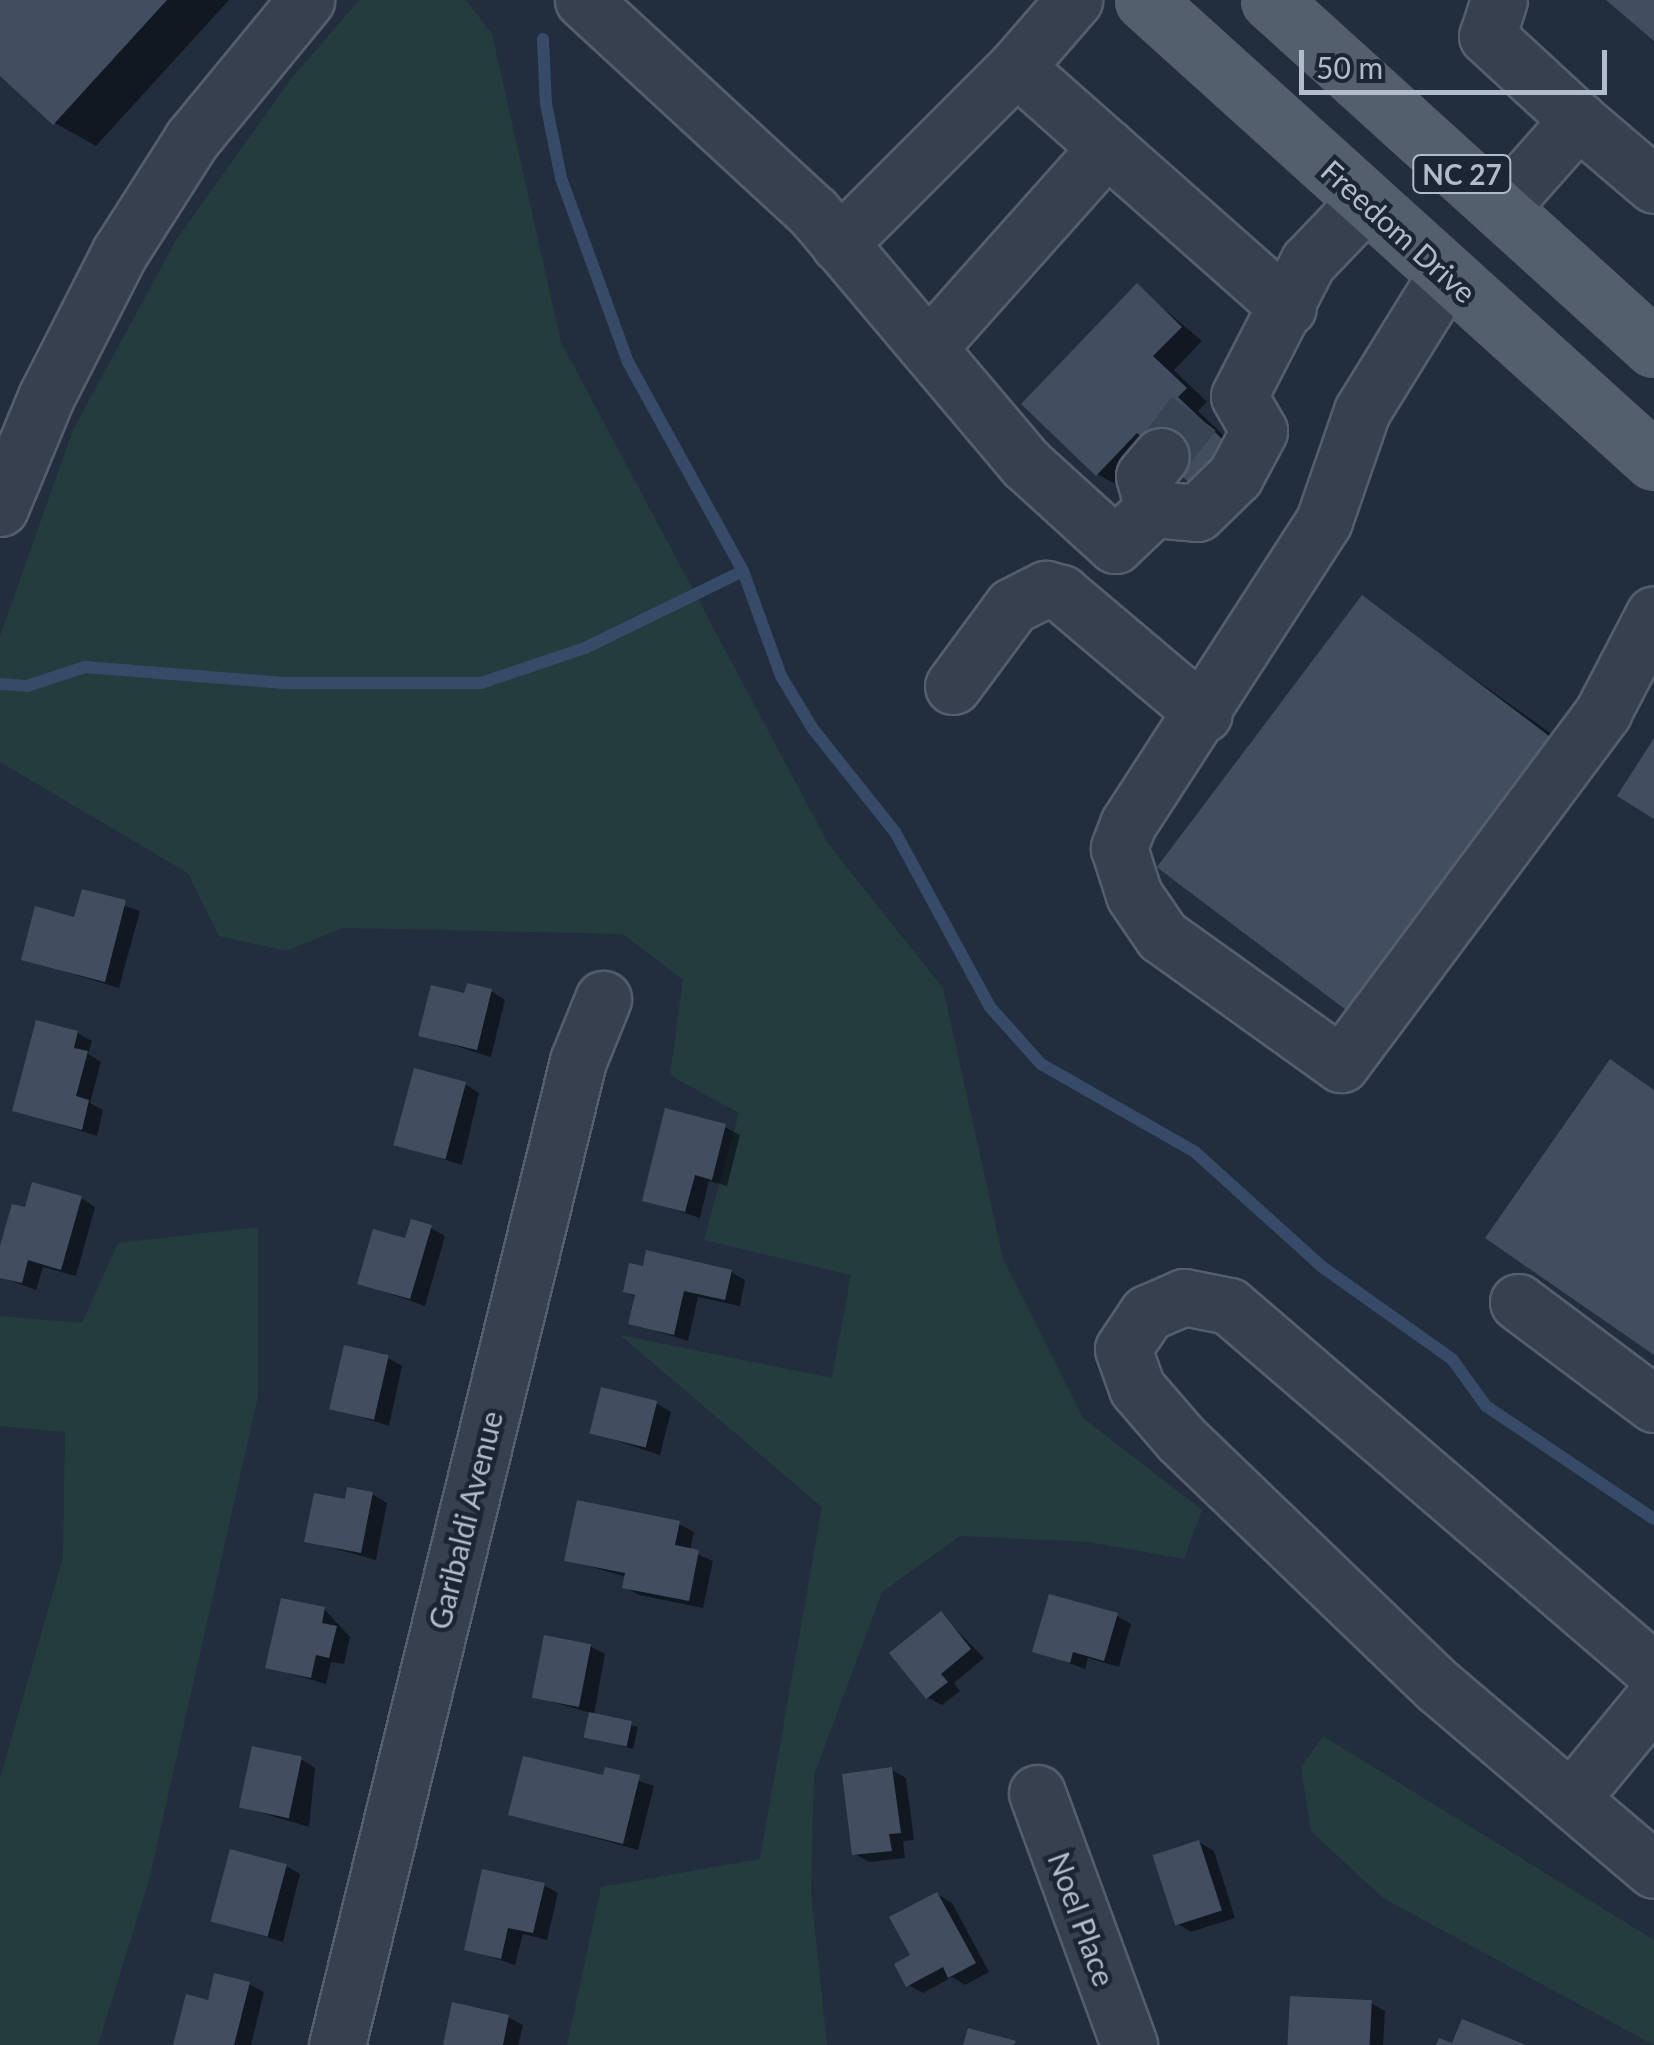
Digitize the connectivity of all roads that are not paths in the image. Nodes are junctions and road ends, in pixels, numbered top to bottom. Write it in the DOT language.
graph roads {
  1 [pos="306,0"];
  2 [pos="583,0"];
  3 [pos="1074,0"];
  4 [pos="1144,0"];
  5 [pos="1270,0"];
  6 [pos="1499,0"];
  7 [pos="1016,66"];
  8 [pos="1578,120"];
  9 [pos="1107,147"];
  10 [pos="1654,185"];
  11 [pos="1366,201"];
  12 [pos="1500,208"];
  13 [pos="840,244"];
  14 [pos="1446,275"];
  15 [pos="1288,308"];
  16 [pos="928,348"];
  17 [pos="1654,348"];
  18 [pos="1654,461"];
  19 [pos="2,492"];
  20 [pos="1654,614"];
  21 [pos="953,686"];
  22 [pos="1204,714"];
  23 [pos="603,998"];
  24 [pos="1518,1302"];
  25 [pos="1654,1404"];
  26 [pos="1654,1671"];
  27 [pos="1654,1698"];
  28 [pos="1038,1793"];
  29 [pos="1570,1799"];
  30 [pos="1654,1870"];
  31 [pos="337,2045"];
  32 [pos="1129,2045"];
  1 -- 19 [label="street"];
  2 -- 13 [label="street"];
  3 -- 7 [label="street"];
  4 -- 11 [label="main road, Freedom Drive / NC 27"];
  5 -- 12 [label="main road, NC 27"];
  6 -- 8 [label="street"];
  7 -- 9 [label="street"];
  7 -- 13 [label="street"];
  8 -- 10 [label="street"];
  8 -- 12 [label="street"];
  9 -- 15 [label="street"];
  9 -- 16 [label="street"];
  11 -- 14 [label="main road, Freedom Drive / NC 27"];
  11 -- 15 [label="street"];
  12 -- 17 [label="main road, NC 27"];
  13 -- 16 [label="street"];
  14 -- 18 [label="main road, Freedom Drive / NC 27"];
  14 -- 22 [label="street"];
  15 -- 16 [label="street"];
  20 -- 22 [label="street"];
  21 -- 22 [label="street"];
  23 -- 31 [label="street, Garibaldi Avenue"];
  24 -- 25 [label="street"];
  26 -- 29 [label="street"];
  27 -- 29 [label="street"];
  28 -- 32 [label="street, Noel Place"];
  29 -- 30 [label="street"];
}
